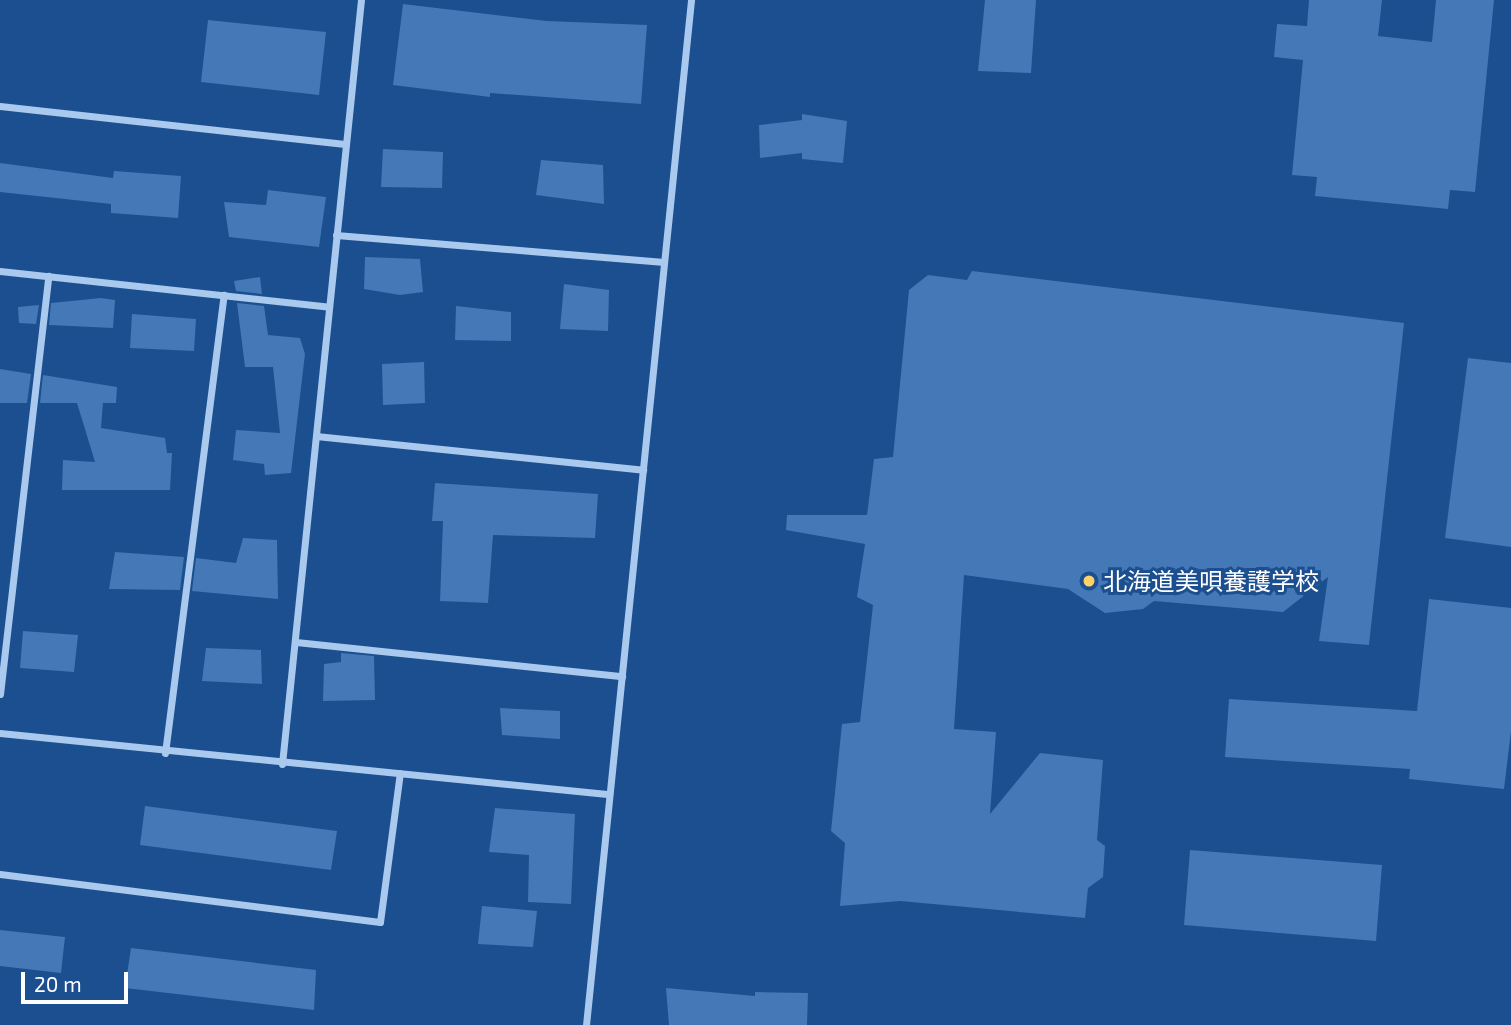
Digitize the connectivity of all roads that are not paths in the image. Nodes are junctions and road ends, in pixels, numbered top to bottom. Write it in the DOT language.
graph roads {
  1 [pos="361,0"];
  2 [pos="691,0"];
  3 [pos="0,106"];
  4 [pos="345,144"];
  5 [pos="336,235"];
  6 [pos="664,262"];
  7 [pos="0,271"];
  8 [pos="48,276"];
  9 [pos="224,295"];
  10 [pos="328,307"];
  11 [pos="316,436"];
  12 [pos="643,470"];
  13 [pos="296,642"];
  14 [pos="622,677"];
  15 [pos="0,694"];
  16 [pos="0,733"];
  17 [pos="165,753"];
  18 [pos="282,764"];
  19 [pos="400,773"];
  20 [pos="607,794"];
  21 [pos="0,874"];
  22 [pos="586,1025"];
  1 -- 4 [label="street"];
  2 -- 6 [label="street"];
  3 -- 4 [label="street"];
  4 -- 5 [label="street"];
  5 -- 6 [label="street"];
  5 -- 10 [label="street"];
  6 -- 12 [label="street"];
  7 -- 8 [label="street"];
  8 -- 9 [label="street"];
  8 -- 15 [label="street"];
  9 -- 10 [label="street"];
  9 -- 17 [label="street"];
  10 -- 11 [label="street"];
  11 -- 12 [label="street"];
  11 -- 13 [label="street"];
  12 -- 14 [label="street"];
  13 -- 14 [label="street"];
  13 -- 18 [label="street"];
  14 -- 20 [label="street"];
  16 -- 17 [label="street"];
  17 -- 18 [label="street"];
  18 -- 19 [label="street"];
  19 -- 20 [label="street"];
  19 -- 21 [label="street"];
  20 -- 22 [label="street"];
}
